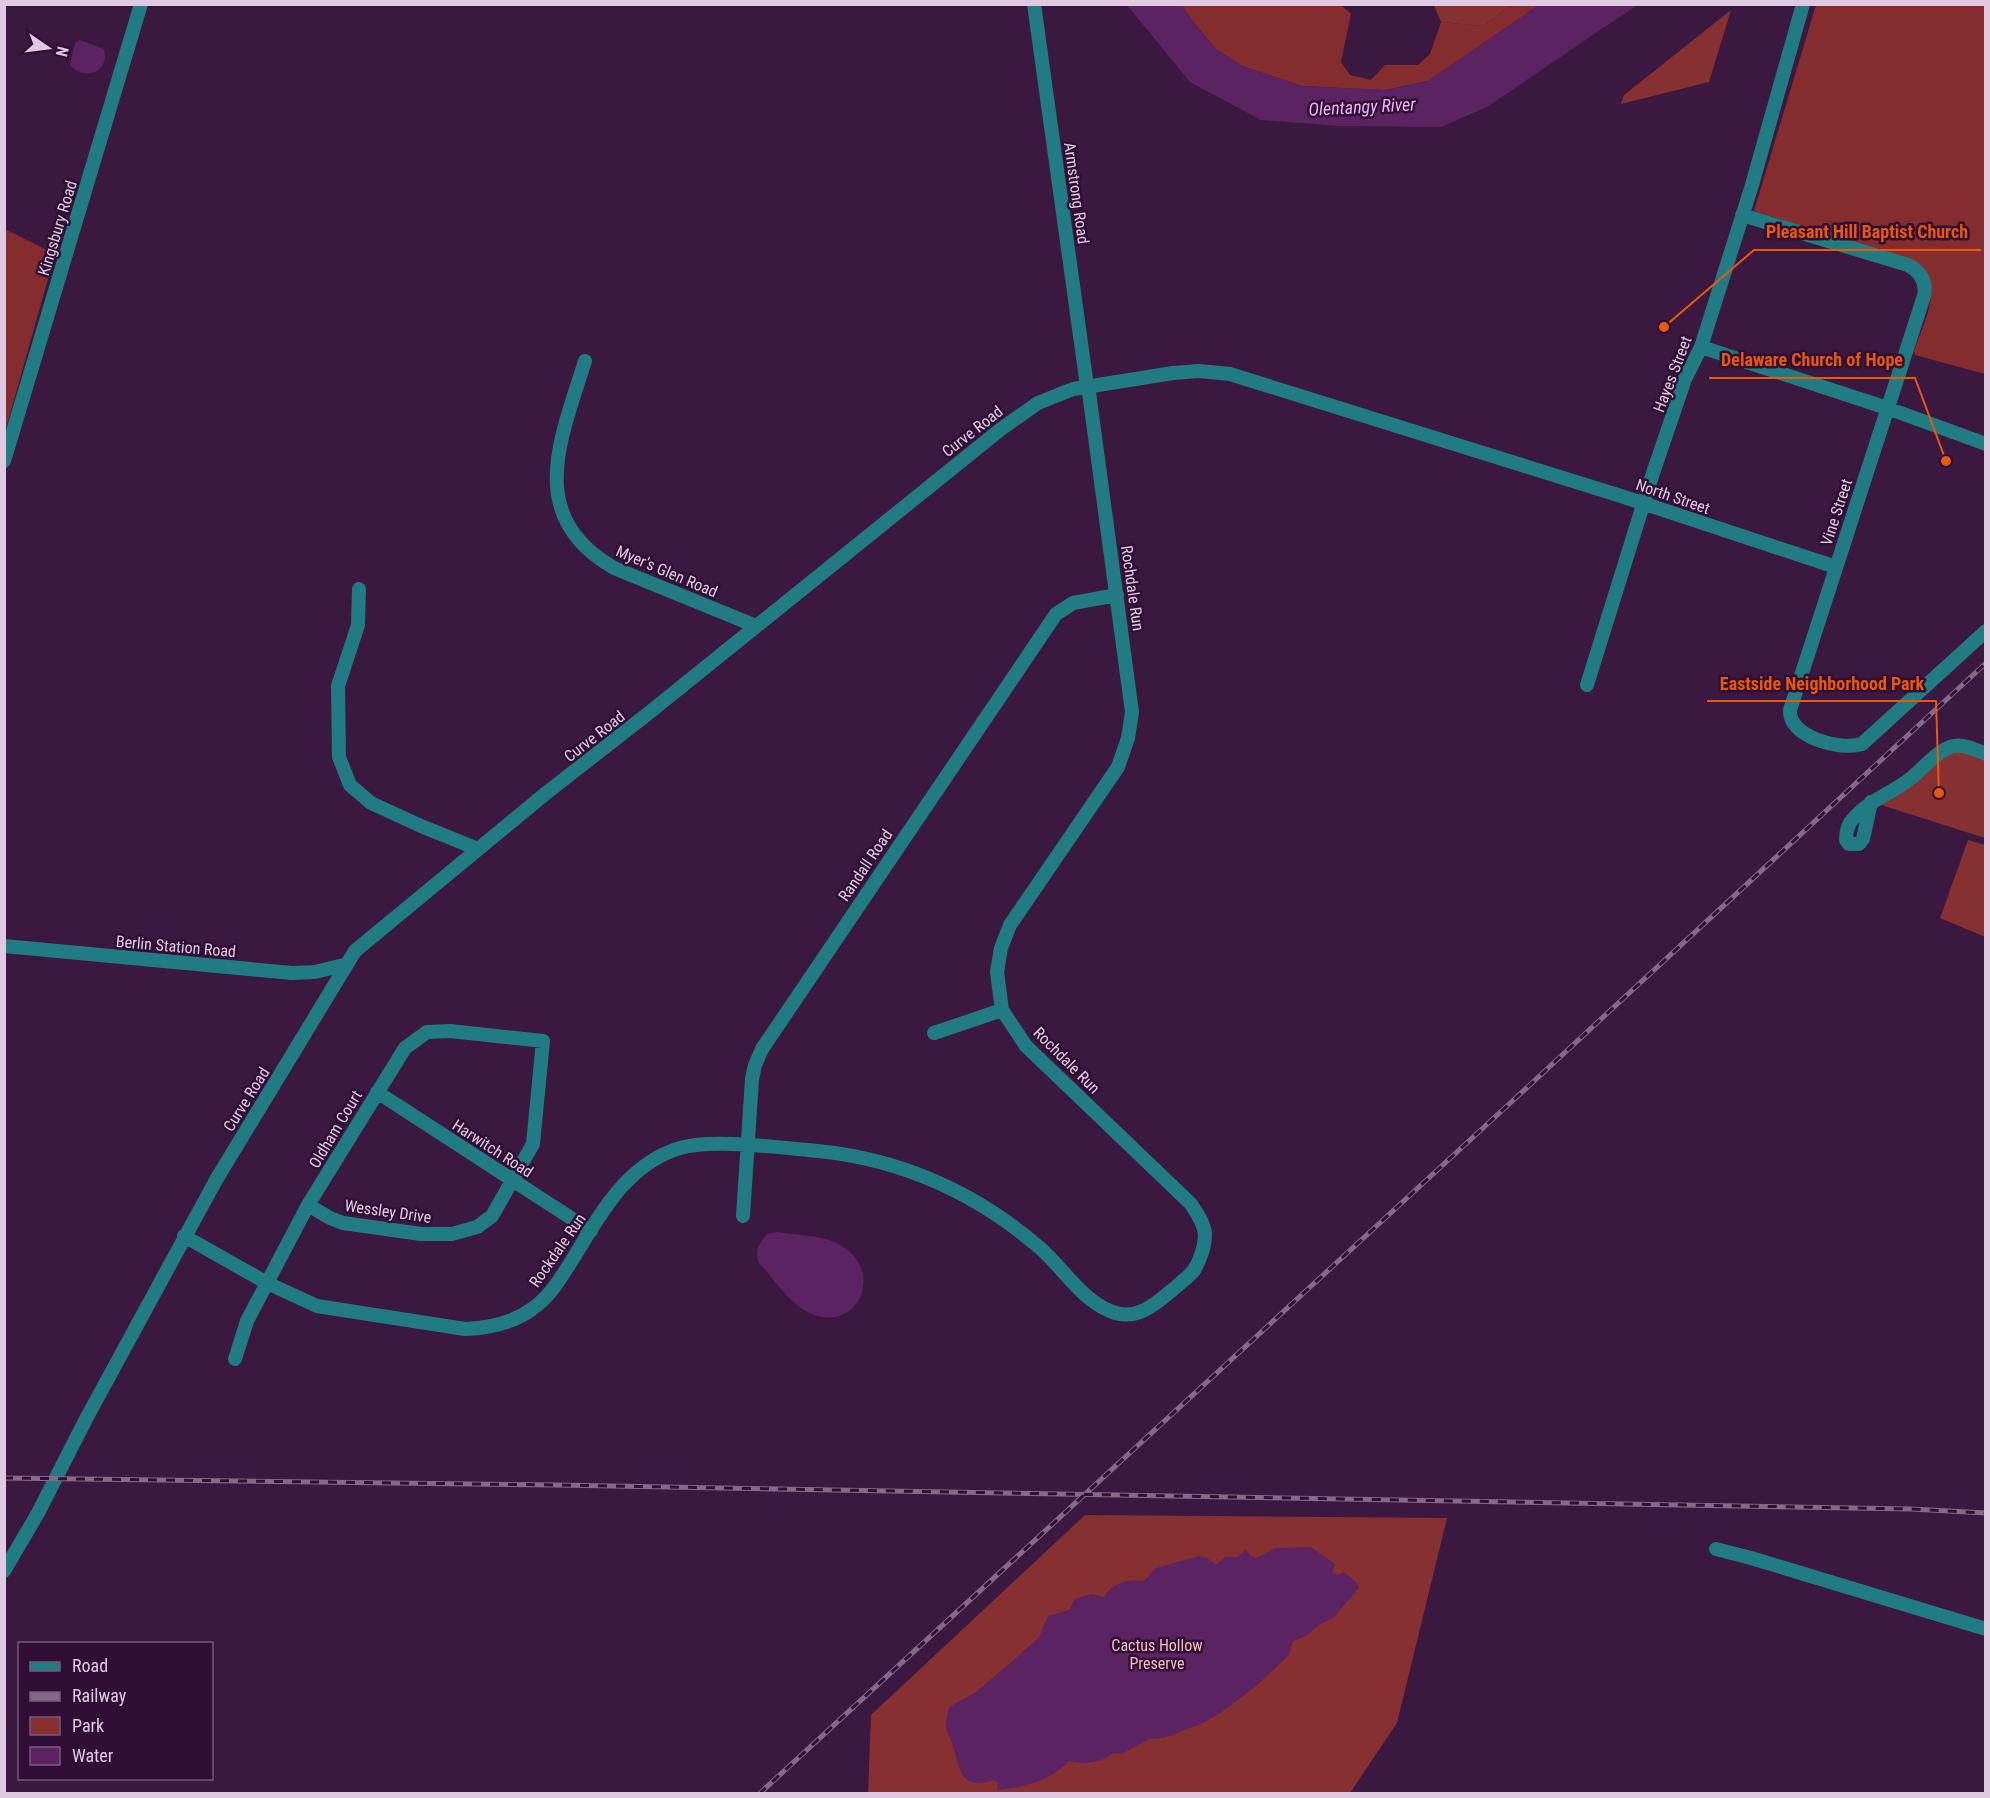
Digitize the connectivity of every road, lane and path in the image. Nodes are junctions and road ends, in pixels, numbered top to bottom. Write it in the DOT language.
graph roads {
  1 [pos="141,4"];
  2 [pos="1034,4"];
  3 [pos="1803,4"];
  4 [pos="1742,215"];
  5 [pos="1701,347"];
  6 [pos="585,361"];
  7 [pos="1088,386"];
  8 [pos="1887,408"];
  9 [pos="1986,444"];
  10 [pos="1499,458"];
  11 [pos="4,461"];
  12 [pos="1643,504"];
  13 [pos="1836,567"];
  14 [pos="359,589"];
  15 [pos="1117,595"];
  16 [pos="756,626"];
  17 [pos="1986,631"];
  18 [pos="1587,685"];
  19 [pos="1986,754"];
  20 [pos="1872,802"];
  21 [pos="478,849"];
  22 [pos="4,946"];
  23 [pos="344,965"];
  24 [pos="1002,1010"];
  25 [pos="934,1033"];
  26 [pos="543,1041"];
  27 [pos="377,1092"];
  28 [pos="747,1146"];
  29 [pos="810,1150"];
  30 [pos="513,1181"];
  31 [pos="308,1205"];
  32 [pos="743,1216"];
  33 [pos="591,1231"];
  34 [pos="184,1236"];
  35 [pos="267,1283"];
  36 [pos="234,1359"];
  37 [pos="1716,1549"];
  38 [pos="4,1571"];
  39 [pos="1986,1629"];
  1 -- 11 [label="street, Kingsbury Road"];
  2 -- 7 [label="street, Armstrong Road"];
  3 -- 4 [label="street, Hayes Street"];
  4 -- 5 [label="street, Hayes Street"];
  4 -- 8 [label="street, Vine Street"];
  5 -- 8 [label="street"];
  5 -- 12 [label="street, Hayes Street"];
  6 -- 16 [label="street, Myer's Glen Road"];
  7 -- 10 [label="street, Curve Road"];
  7 -- 15 [label="street, Rochdale Run"];
  7 -- 16 [label="street, Curve Road"];
  8 -- 9 [label="street"];
  8 -- 13 [label="street, Vine Street"];
  10 -- 12 [label="street, North Street"];
  12 -- 13 [label="street, North Street"];
  12 -- 18 [label="street, Hayes Street"];
  13 -- 17 [label="street, Vine Street"];
  14 -- 21 [label="street"];
  15 -- 24 [label="street, Rochdale Run"];
  15 -- 28 [label="street, Randall Road"];
  16 -- 21 [label="street, Curve Road"];
  19 -- 20 [label="street"];
  21 -- 23 [label="street, Curve Road"];
  22 -- 23 [label="street, Berlin Station Road"];
  23 -- 34 [label="street, Curve Road"];
  24 -- 25 [label="street"];
  24 -- 29 [label="street, Rochdale Run"];
  26 -- 27 [label="street, Oldham Court"];
  26 -- 30 [label="street, Wessley Drive"];
  27 -- 30 [label="street, Harwitch Road"];
  27 -- 31 [label="street, Oldham Court"];
  28 -- 29 [label="street, Rockdale Run"];
  28 -- 32 [label="street, Randall Road"];
  28 -- 33 [label="street, Rockdale Run"];
  30 -- 31 [label="street, Wessley Drive"];
  30 -- 33 [label="street, Harwitch Road"];
  31 -- 35 [label="street, Oldham Court"];
  33 -- 35 [label="street, Rockdale Run"];
  34 -- 35 [label="street, Rockdale Run"];
  34 -- 38 [label="street, Curve Road"];
  35 -- 36 [label="street, Oldham Court"];
  37 -- 39 [label="street"];
}
